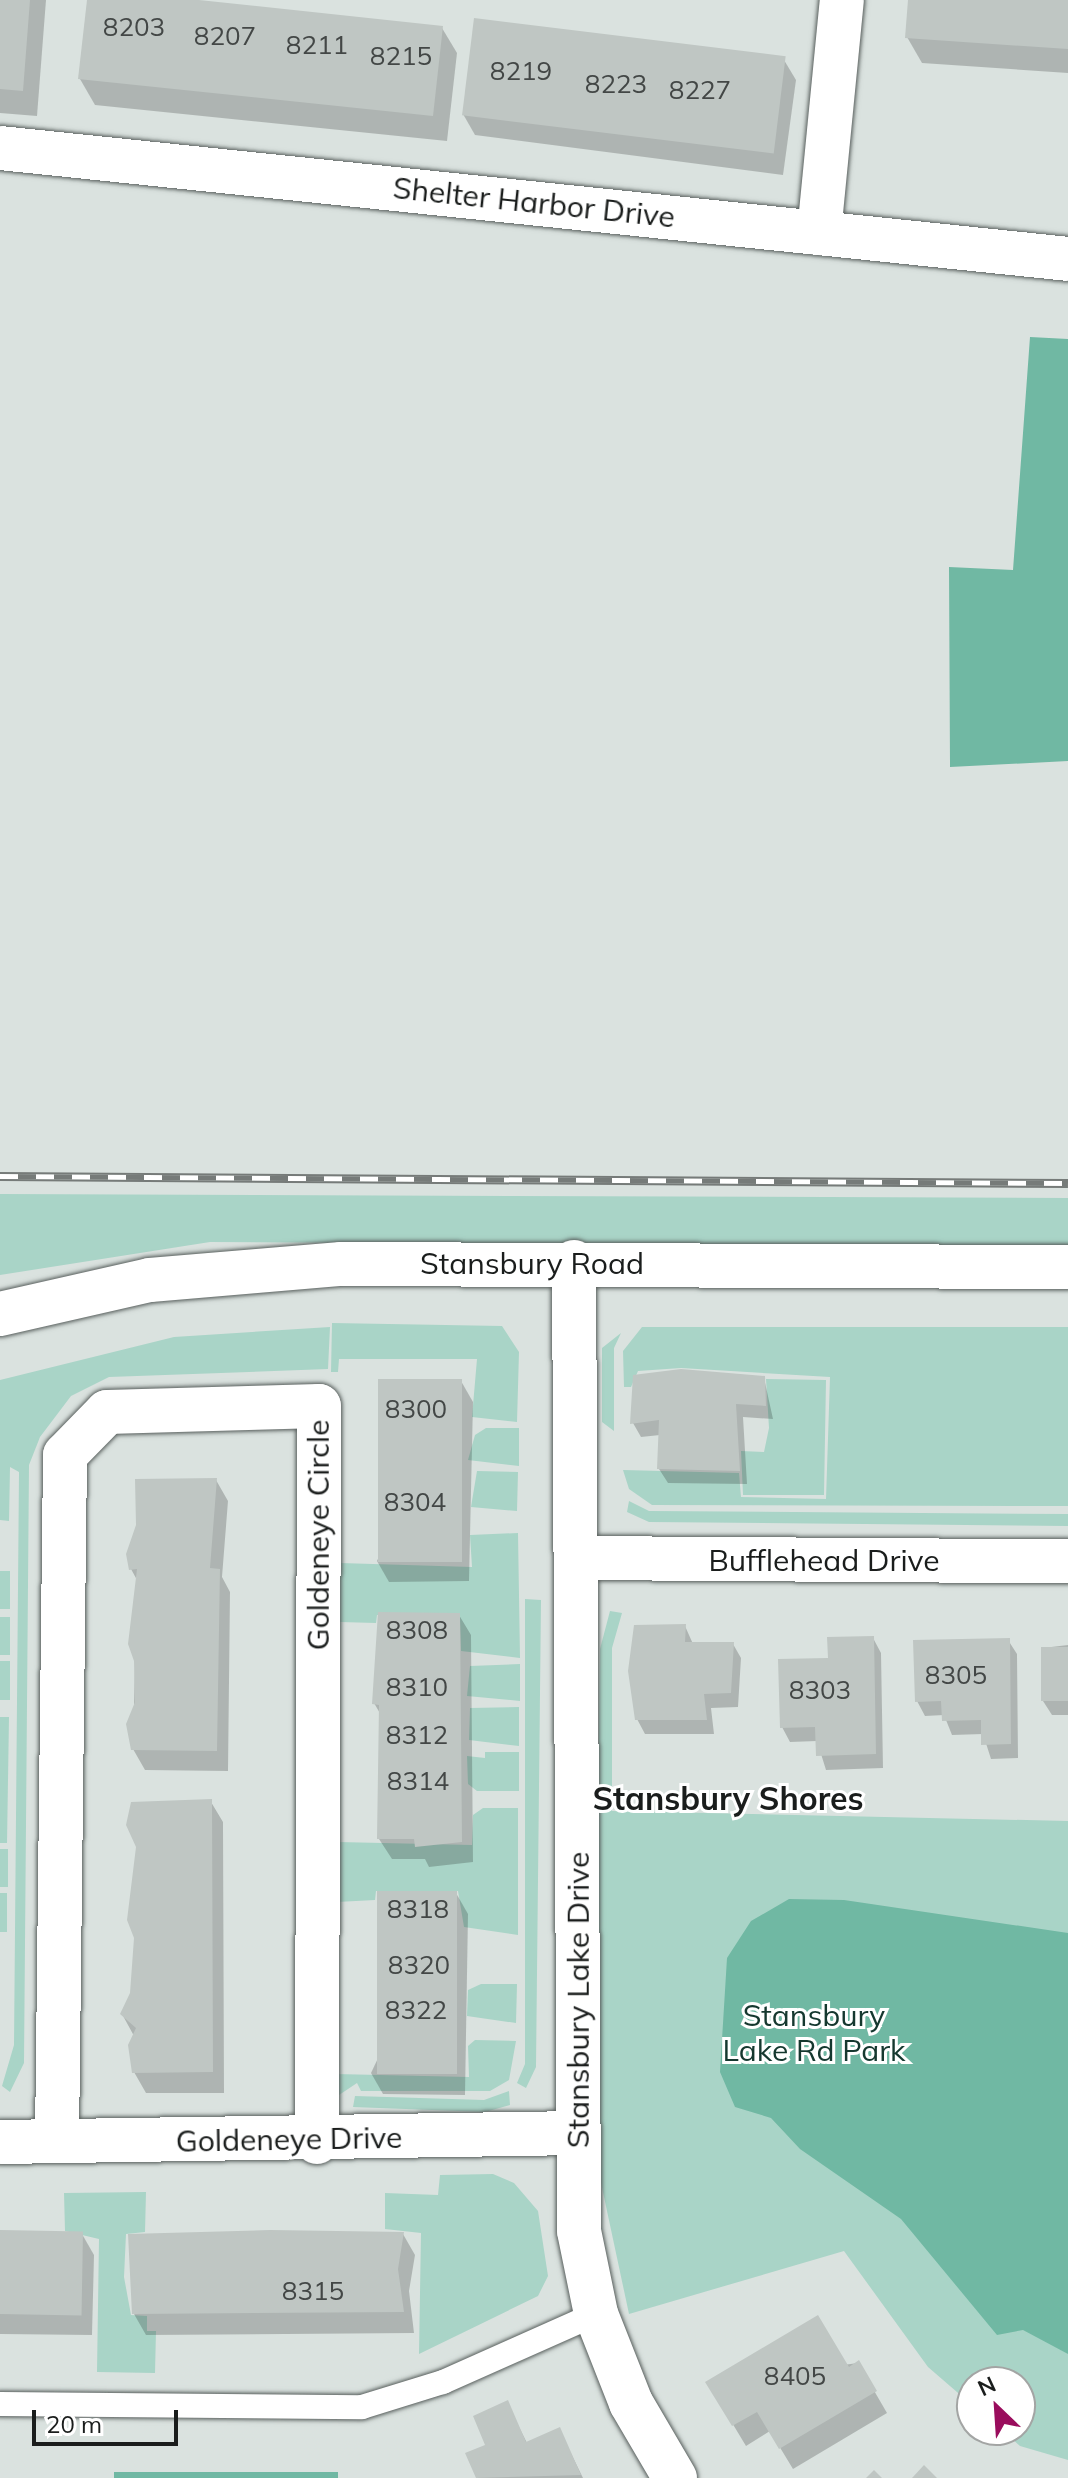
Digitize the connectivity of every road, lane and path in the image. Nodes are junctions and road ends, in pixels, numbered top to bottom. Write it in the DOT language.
graph roads {
  1 [pos="842,0"];
  2 [pos="0,148"];
  3 [pos="819,233"];
  4 [pos="1068,259"];
  5 [pos="574,1262"];
  6 [pos="1068,1267"];
  7 [pos="0,1314"];
  8 [pos="580,1558"];
  9 [pos="1068,1561"];
  10 [pos="577,2133"];
  11 [pos="57,2141"];
  12 [pos="0,2142"];
  13 [pos="317,2142"];
  14 [pos="596,2314"];
  15 [pos="0,2404"];
  16 [pos="675,2478"];
  1 -- 3 [label="street"];
  2 -- 3 [label="street, Shelter Harbor Drive"];
  3 -- 4 [label="street, Shelter Harbor Drive"];
  5 -- 6 [label="street, Stansbury Road"];
  5 -- 7 [label="street, Stansbury Road"];
  5 -- 8 [label="street, Stansbury Lake Drive"];
  8 -- 9 [label="street, Bufflehead Drive"];
  8 -- 10 [label="street, Stansbury Lake Drive"];
  10 -- 13 [label="street, Goldeneye Drive"];
  10 -- 14 [label="street, Stansbury Lake Drive"];
  11 -- 12 [label="street, Goldeneye Drive"];
  11 -- 13 [label="street, Goldeneye Drive"];
  11 -- 13 [label="street, Goldeneye Circle"];
  14 -- 15 [label="lane"];
  14 -- 16 [label="street, Stansbury Lake Drive"];
}
